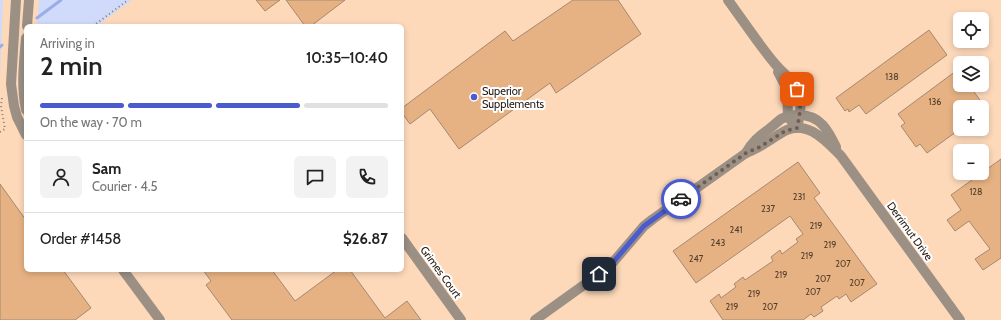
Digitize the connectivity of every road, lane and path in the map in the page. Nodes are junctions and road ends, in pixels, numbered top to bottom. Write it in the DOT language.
graph roads {
  1 [pos="16,0"];
  2 [pos="29,0"];
  3 [pos="128,0"];
  4 [pos="728,0"];
  5 [pos="27,24"];
  6 [pos="95,24"];
  7 [pos="24,61"];
  8 [pos="776,66"];
  9 [pos="24,102"];
  10 [pos="800,115"];
  11 [pos="788,116"];
  12 [pos="797,128"];
  13 [pos="24,132"];
  14 [pos="746,153"];
  15 [pos="841,156"];
  16 [pos="404,241"];
  17 [pos="124,272"];
  18 [pos="160,320"];
  19 [pos="461,320"];
  20 [pos="535,320"];
  21 [pos="960,320"];
  1 -- 13 [label="street"];
  2 -- 5 [label="street"];
  3 -- 6 [label="path"];
  4 -- 8 [label="street"];
  7 -- 9 [label="street"];
  8 -- 10 [label="street"];
  8 -- 11 [label="street"];
  10 -- 11 [label="street, Derrimut Drive"];
  10 -- 12 [label="street"];
  10 -- 15 [label="street, Derrimut Drive"];
  11 -- 12 [label="street"];
  11 -- 14 [label="street, Derrimut Drive"];
  12 -- 14 [label="street, Derrimut Drive"];
  12 -- 15 [label="street, Derrimut Drive"];
  14 -- 20 [label="street, Derrimut Drive"];
  15 -- 21 [label="street, Derrimut Drive"];
  16 -- 19 [label="street, Grimes Court"];
  17 -- 18 [label="street"];
}
